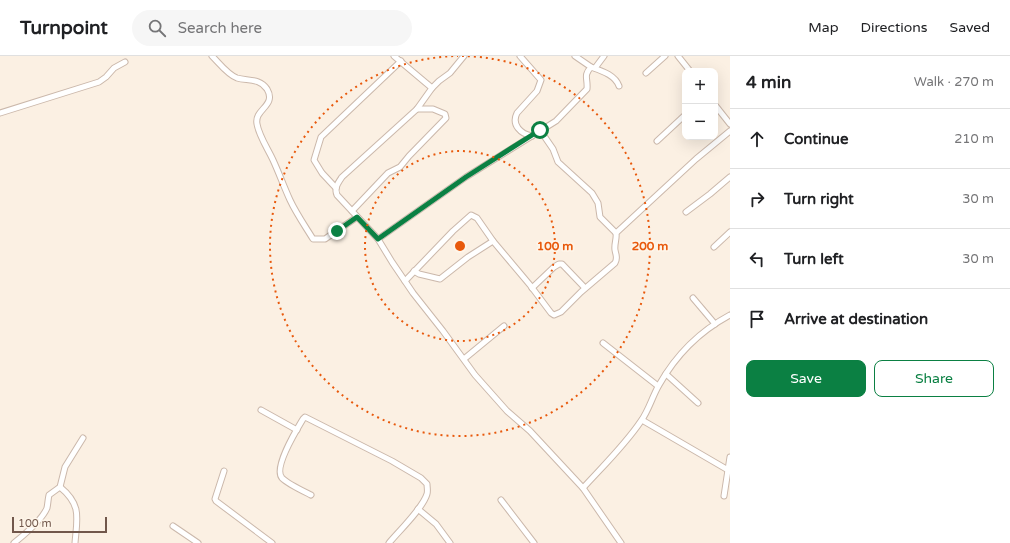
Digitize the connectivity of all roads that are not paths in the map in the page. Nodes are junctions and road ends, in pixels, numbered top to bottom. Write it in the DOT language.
graph roads {
  1 [pos="212,56"];
  2 [pos="394,56"];
  3 [pos="464,56"];
  4 [pos="520,56"];
  5 [pos="575,56"];
  6 [pos="604,56"];
  7 [pos="665,56"];
  8 [pos="678,56"];
  9 [pos="401,61"];
  10 [pos="126,62"];
  11 [pos="593,68"];
  12 [pos="688,68"];
  13 [pos="646,73"];
  14 [pos="619,86"];
  15 [pos="432,88"];
  16 [pos="417,109"];
  17 [pos="718,109"];
  18 [pos="0,113"];
  19 [pos="682,118"];
  20 [pos="730,124"];
  21 [pos="540,130"];
  22 [pos="730,131"];
  23 [pos="532,136"];
  24 [pos="657,140"];
  25 [pos="730,176"];
  26 [pos="336,188"];
  27 [pos="352,211"];
  28 [pos="686,212"];
  29 [pos="357,217"];
  30 [pos="730,232"];
  31 [pos="616,234"];
  32 [pos="378,239"];
  33 [pos="493,241"];
  34 [pos="714,247"];
  35 [pos="414,271"];
  36 [pos="405,281"];
  37 [pos="532,288"];
  38 [pos="585,288"];
  39 [pos="693,298"];
  40 [pos="730,315"];
  41 [pos="715,324"];
  42 [pos="504,326"];
  43 [pos="603,343"];
  44 [pos="464,359"];
  45 [pos="666,374"];
  46 [pos="658,386"];
  47 [pos="698,403"];
  48 [pos="261,410"];
  49 [pos="642,420"];
  50 [pos="297,430"];
  51 [pos="83,438"];
  52 [pos="730,457"];
  53 [pos="728,470"];
  54 [pos="224,471"];
  55 [pos="60,487"];
  56 [pos="584,488"];
  57 [pos="311,495"];
  58 [pos="724,496"];
  59 [pos="501,500"];
  60 [pos="418,509"];
  61 [pos="173,526"];
  62 [pos="14,543"];
  63 [pos="75,543"];
  64 [pos="198,543"];
  65 [pos="272,543"];
  66 [pos="388,543"];
  67 [pos="450,543"];
  68 [pos="534,543"];
  69 [pos="621,543"];
  1 -- 29 [label="street"];
  2 -- 9 [label="street"];
  3 -- 15 [label="street"];
  4 -- 23 [label="street"];
  5 -- 11 [label="street"];
  6 -- 11 [label="street"];
  7 -- 13 [label="street"];
  8 -- 12 [label="street"];
  9 -- 15 [label="street"];
  9 -- 26 [label="street"];
  10 -- 18 [label="street"];
  11 -- 14 [label="street"];
  11 -- 21 [label="street"];
  15 -- 16 [label="street"];
  16 -- 26 [label="street"];
  16 -- 27 [label="street"];
  17 -- 20 [label="street"];
  19 -- 24 [label="street"];
  21 -- 23 [label="street"];
  21 -- 31 [label="street"];
  22 -- 31 [label="street"];
  23 -- 32 [label="street"];
  25 -- 28 [label="street"];
  26 -- 27 [label="street"];
  27 -- 29 [label="street"];
  29 -- 32 [label="street"];
  30 -- 34 [label="street"];
  31 -- 38 [label="street"];
  32 -- 36 [label="street"];
  33 -- 35 [label="street"];
  33 -- 35 [label="street"];
  33 -- 37 [label="street"];
  35 -- 36 [label="street"];
  36 -- 44 [label="street"];
  37 -- 38 [label="street"];
  37 -- 38 [label="street"];
  39 -- 41 [label="street"];
  40 -- 41 [label="street"];
  41 -- 45 [label="street"];
  42 -- 44 [label="street"];
  43 -- 46 [label="street"];
  44 -- 56 [label="street"];
  45 -- 46 [label="street"];
  45 -- 47 [label="street"];
  46 -- 49 [label="street"];
  48 -- 50 [label="street"];
  49 -- 53 [label="street"];
  49 -- 56 [label="street"];
  50 -- 57 [label="street"];
  50 -- 60 [label="street"];
  51 -- 55 [label="street"];
  52 -- 53 [label="street"];
  53 -- 58 [label="street"];
  54 -- 65 [label="street"];
  55 -- 62 [label="street"];
  55 -- 63 [label="street"];
  56 -- 69 [label="street"];
  59 -- 68 [label="street"];
  60 -- 66 [label="street"];
  60 -- 67 [label="street"];
  61 -- 64 [label="street"];
}
